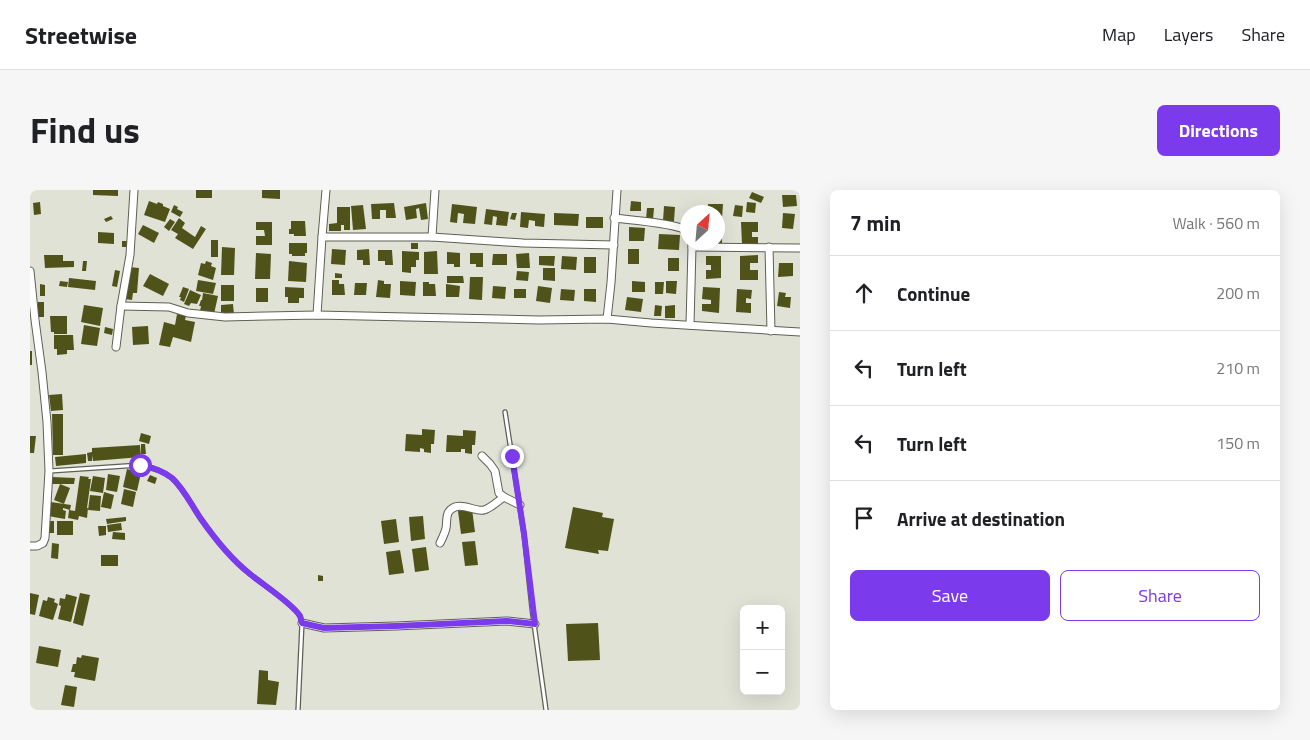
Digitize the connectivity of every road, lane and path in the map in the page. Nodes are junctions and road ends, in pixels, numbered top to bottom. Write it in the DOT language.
graph roads {
  1 [pos="134,190"];
  2 [pos="326,190"];
  3 [pos="435,190"];
  4 [pos="617,190"];
  5 [pos="614,218"];
  6 [pos="680,228"];
  7 [pos="322,237"];
  8 [pos="432,237"];
  9 [pos="614,245"];
  10 [pos="725,246"];
  11 [pos="769,248"];
  12 [pos="800,248"];
  13 [pos="692,250"];
  14 [pos="30,271"];
  15 [pos="121,306"];
  16 [pos="317,315"];
  17 [pos="607,319"];
  18 [pos="690,325"];
  19 [pos="771,331"];
  20 [pos="800,332"];
  21 [pos="30,346"];
  22 [pos="38,346"];
  23 [pos="116,347"];
  24 [pos="505,412"];
  25 [pos="482,456"];
  26 [pos="49,471"];
  27 [pos="504,497"];
  28 [pos="520,505"];
  29 [pos="440,543"];
  30 [pos="30,546"];
  31 [pos="302,623"];
  32 [pos="535,624"];
  33 [pos="298,710"];
  34 [pos="546,710"];
  1 -- 15 [label="street"];
  2 -- 7 [label="street"];
  3 -- 8 [label="street"];
  4 -- 5 [label="street"];
  5 -- 6 [label="street"];
  5 -- 9 [label="street"];
  7 -- 8 [label="street"];
  7 -- 16 [label="street"];
  8 -- 9 [label="street"];
  9 -- 17 [label="street"];
  10 -- 11 [label="street"];
  11 -- 12 [label="street"];
  11 -- 19 [label="street"];
  13 -- 18 [label="street"];
  14 -- 22 [label="street"];
  15 -- 16 [label="street"];
  15 -- 23 [label="street"];
  16 -- 17 [label="street"];
  17 -- 18 [label="street"];
  18 -- 19 [label="street"];
  19 -- 20 [label="street"];
  21 -- 22 [label="street"];
  22 -- 26 [label="street"];
  24 -- 28 [label="lane"];
  25 -- 27 [label="street"];
  26 -- 30 [label="street"];
  26 -- 31 [label="lane"];
  27 -- 28 [label="street"];
  27 -- 29 [label="street"];
  28 -- 32 [label="lane"];
  31 -- 32 [label="street"];
  31 -- 33 [label="lane"];
  32 -- 34 [label="lane"];
}
